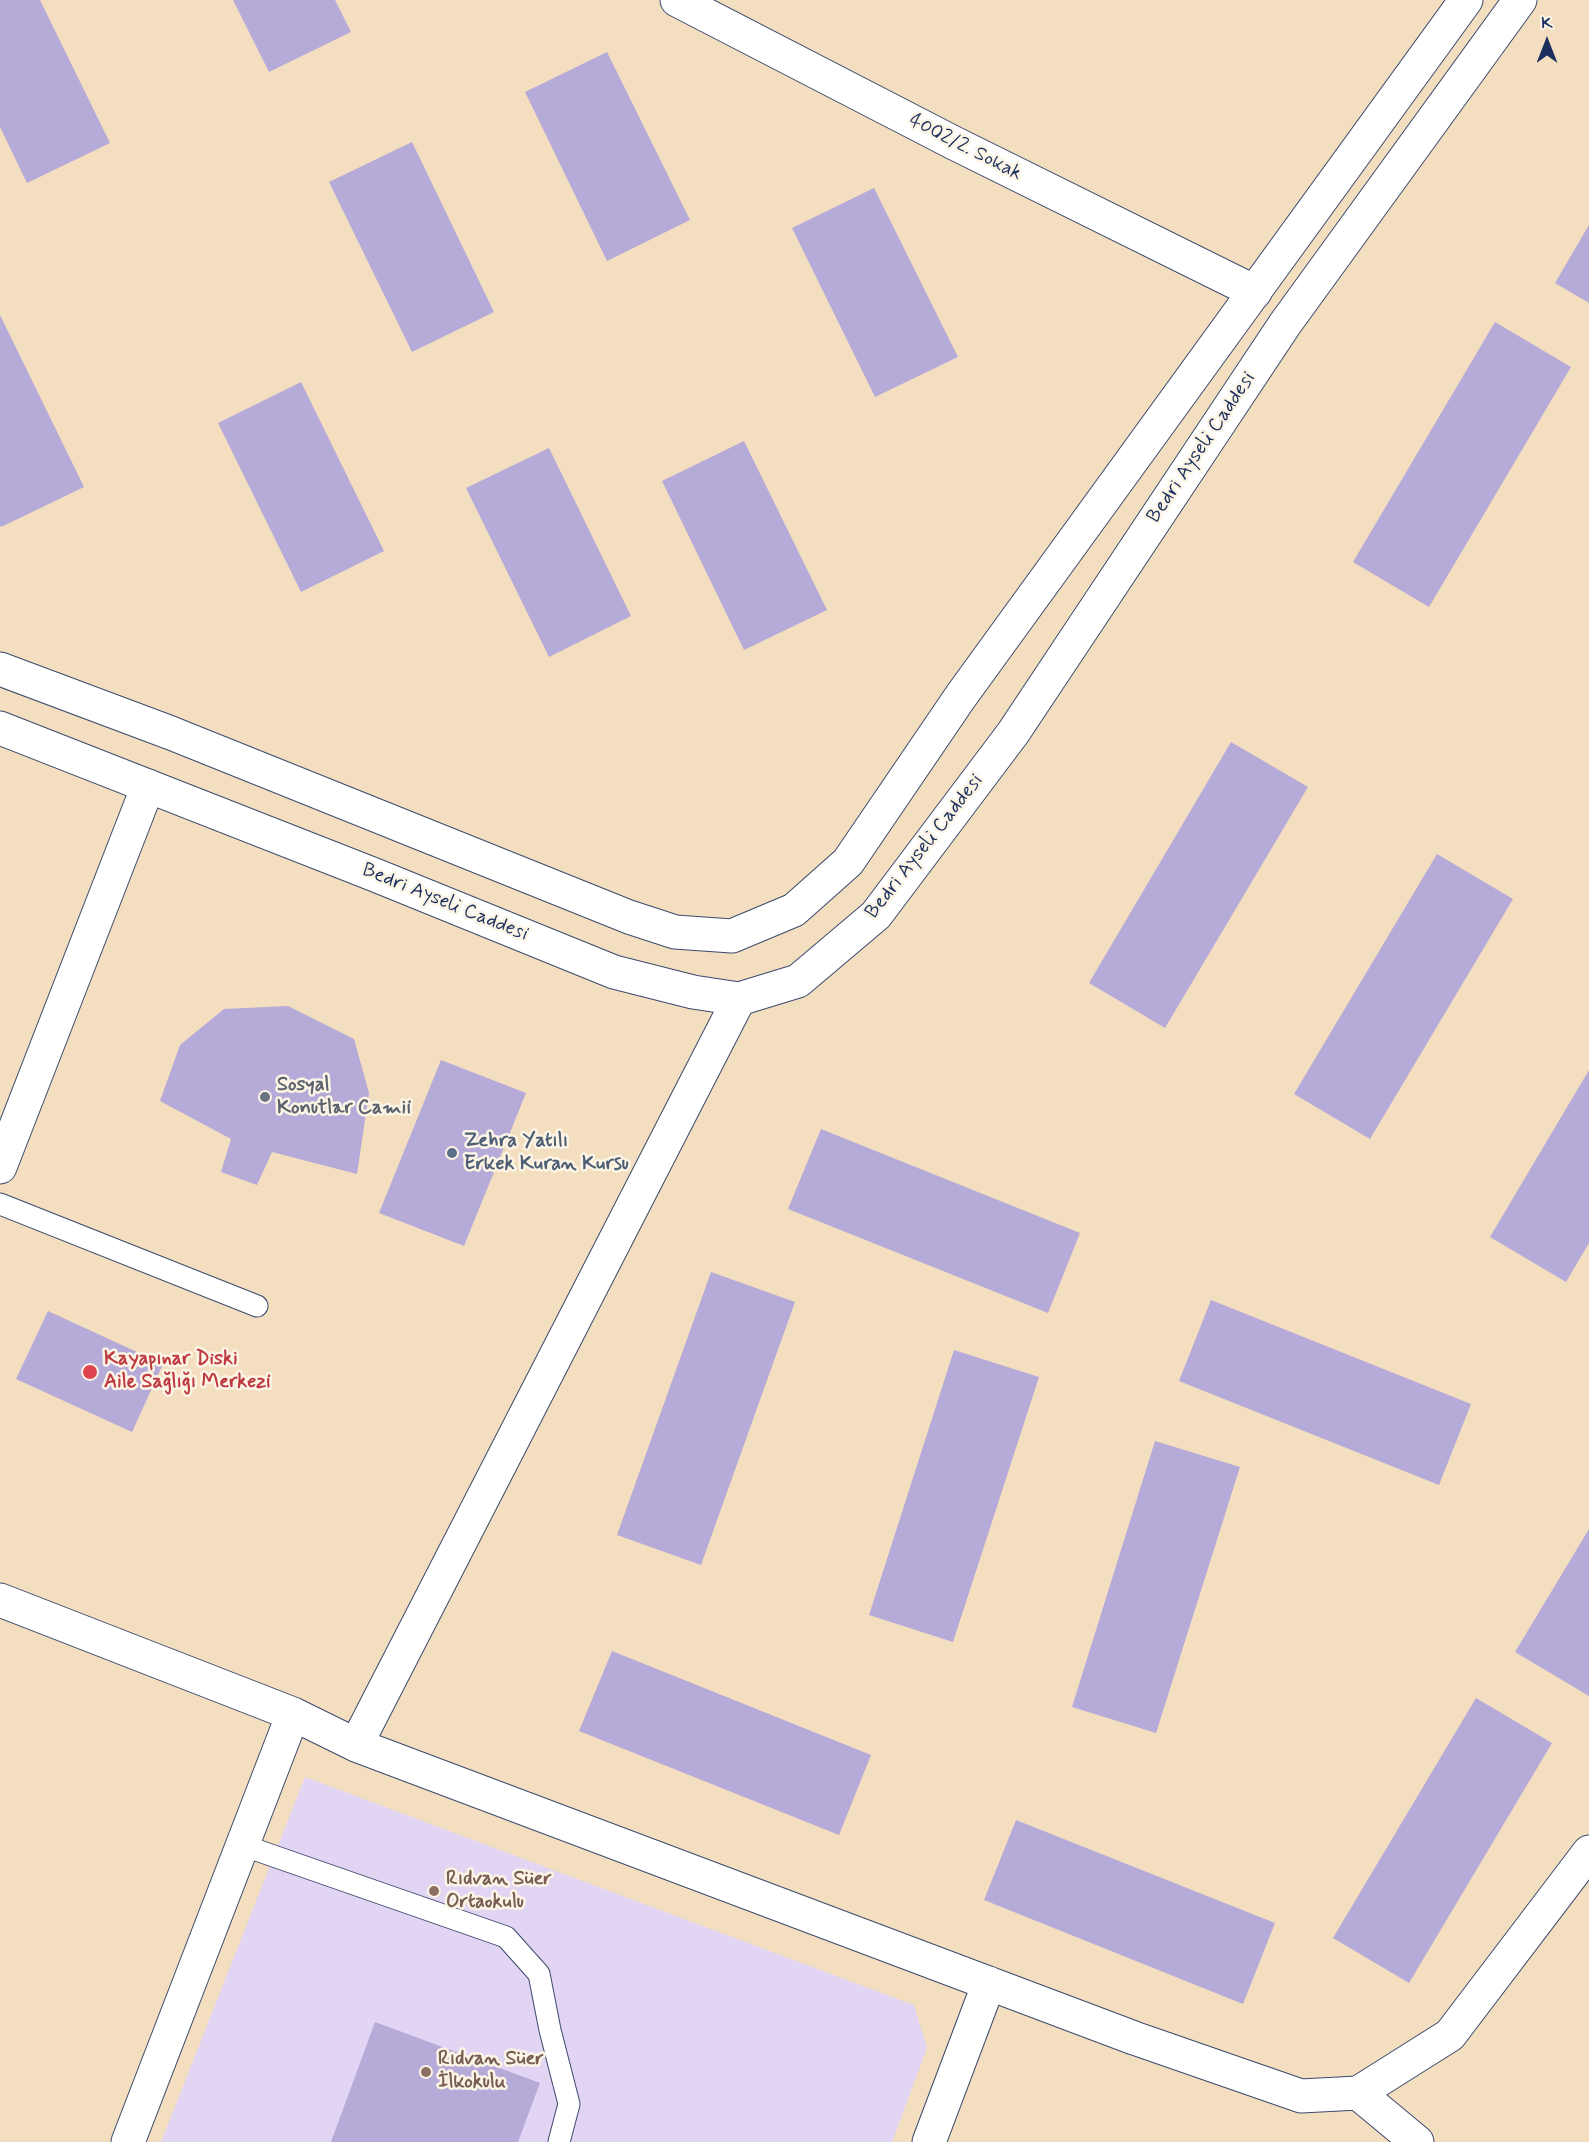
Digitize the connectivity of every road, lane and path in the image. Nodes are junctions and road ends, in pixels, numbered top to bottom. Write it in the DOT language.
graph roads {
  1 [pos="677,0"];
  2 [pos="1466,0"];
  3 [pos="1520,0"];
  4 [pos="1255,292"];
  5 [pos="0,669"];
  6 [pos="0,728"];
  7 [pos="148,786"];
  8 [pos="739,999"];
  9 [pos="0,1167"];
  10 [pos="0,1204"];
  11 [pos="256,1306"];
  12 [pos="0,1600"];
  13 [pos="293,1714"];
  14 [pos="356,1745"];
  15 [pos="242,1845"];
  16 [pos="1589,1852"];
  17 [pos="989,1983"];
  18 [pos="1358,2093"];
  19 [pos="128,2142"];
  20 [pos="559,2142"];
  21 [pos="929,2142"];
  22 [pos="1417,2142"];
  1 -- 4 [label="street, 4002/2. Sokak"];
  2 -- 4 [label="street"];
  3 -- 8 [label="street, Bedri Ayseli Caddesi"];
  4 -- 5 [label="street"];
  6 -- 7 [label="street, Bedri Ayseli Caddesi"];
  7 -- 8 [label="street, Bedri Ayseli Caddesi"];
  7 -- 9 [label="street"];
  8 -- 14 [label="street"];
  10 -- 11 [label="lane"];
  12 -- 13 [label="street"];
  13 -- 14 [label="street"];
  13 -- 15 [label="street"];
  14 -- 17 [label="street"];
  15 -- 19 [label="street"];
  15 -- 20 [label="lane"];
  16 -- 18 [label="street"];
  17 -- 18 [label="street"];
  17 -- 21 [label="street"];
  18 -- 22 [label="street"];
}
